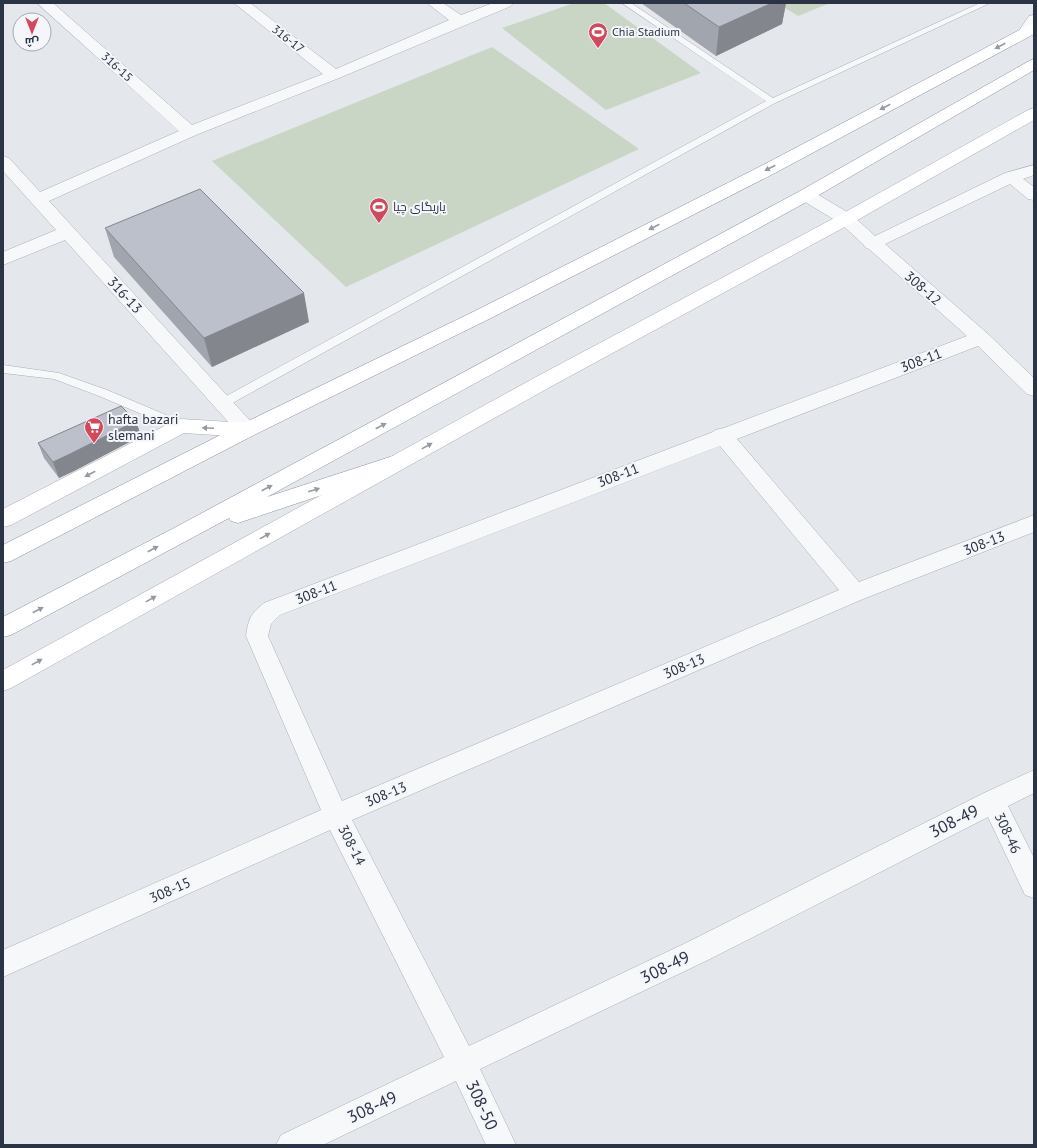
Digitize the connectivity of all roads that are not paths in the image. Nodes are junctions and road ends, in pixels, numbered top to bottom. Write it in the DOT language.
graph roads {
  1 [pos="241,3"];
  2 [pos="434,3"];
  3 [pos="506,3"];
  4 [pos="626,3"];
  5 [pos="986,3"];
  6 [pos="53,5"];
  7 [pos="460,21"];
  8 [pos="1031,26"];
  9 [pos="1034,64"];
  10 [pos="334,75"];
  11 [pos="772,101"];
  12 [pos="1034,113"];
  13 [pos="190,132"];
  14 [pos="3,161"];
  15 [pos="1034,170"];
  16 [pos="1011,177"];
  17 [pos="806,195"];
  18 [pos="1034,195"];
  19 [pos="39,199"];
  20 [pos="846,219"];
  21 [pos="68,232"];
  22 [pos="872,244"];
  23 [pos="3,259"];
  24 [pos="981,338"];
  25 [pos="3,369"];
  26 [pos="1034,389"];
  27 [pos="223,403"];
  28 [pos="181,426"];
  29 [pos="247,430"];
  30 [pos="722,435"];
  31 [pos="398,462"];
  32 [pos="3,519"];
  33 [pos="1034,523"];
  34 [pos="184,533"];
  35 [pos="3,555"];
  36 [pos="855,593"];
  37 [pos="260,620"];
  38 [pos="3,628"];
  39 [pos="3,681"];
  40 [pos="1034,781"];
  41 [pos="993,801"];
  42 [pos="336,815"];
  43 [pos="1034,886"];
  44 [pos="3,964"];
  45 [pos="463,1064"];
  46 [pos="291,1145"];
  47 [pos="501,1145"];
  1 -- 10 [label="street, 316-17"];
  2 -- 7 [label="street"];
  3 -- 7 [label="street"];
  4 -- 11 [label="lane"];
  5 -- 11 [label="lane"];
  6 -- 13 [label="street, 316-15"];
  7 -- 10 [label="street"];
  8 -- 29 [label="main road, one-way"];
  9 -- 17 [label="main road"];
  10 -- 13 [label="street"];
  11 -- 27 [label="lane"];
  12 -- 20 [label="main road"];
  13 -- 19 [label="street"];
  14 -- 19 [label="street, 316-13"];
  15 -- 16 [label="street"];
  16 -- 18 [label="street"];
  16 -- 22 [label="street"];
  17 -- 20 [label="street, 308-12"];
  34 -- 17 [label="main road, one-way"];
  19 -- 21 [label="street, 316-13"];
  20 -- 22 [label="street, 308-12"];
  31 -- 20 [label="main road, one-way"];
  21 -- 23 [label="street"];
  21 -- 27 [label="street, 316-13"];
  22 -- 24 [label="street, 308-12"];
  24 -- 26 [label="street, 308-12"];
  24 -- 30 [label="street, 308-11"];
  25 -- 28 [label="lane"];
  27 -- 29 [label="street, 316-13"];
  29 -- 28 [label="main road, one-way"];
  28 -- 32 [label="main road, one-way"];
  29 -- 35 [label="main road"];
  30 -- 36 [label="street"];
  30 -- 37 [label="street, 308-11"];
  34 -- 31 [label="main road, one-way"];
  39 -- 31 [label="main road, one-way"];
  33 -- 36 [label="street, 308-13"];
  38 -- 34 [label="main road, one-way"];
  36 -- 42 [label="street, 308-13"];
  37 -- 42 [label="street, 308-14"];
  40 -- 41 [label="street, 308-49"];
  41 -- 43 [label="street, 308-46"];
  41 -- 45 [label="street, 308-49"];
  42 -- 44 [label="street, 308-15"];
  42 -- 45 [label="street, 308-14"];
  45 -- 46 [label="street, 308-49"];
  45 -- 47 [label="street, 308-50"];
}
